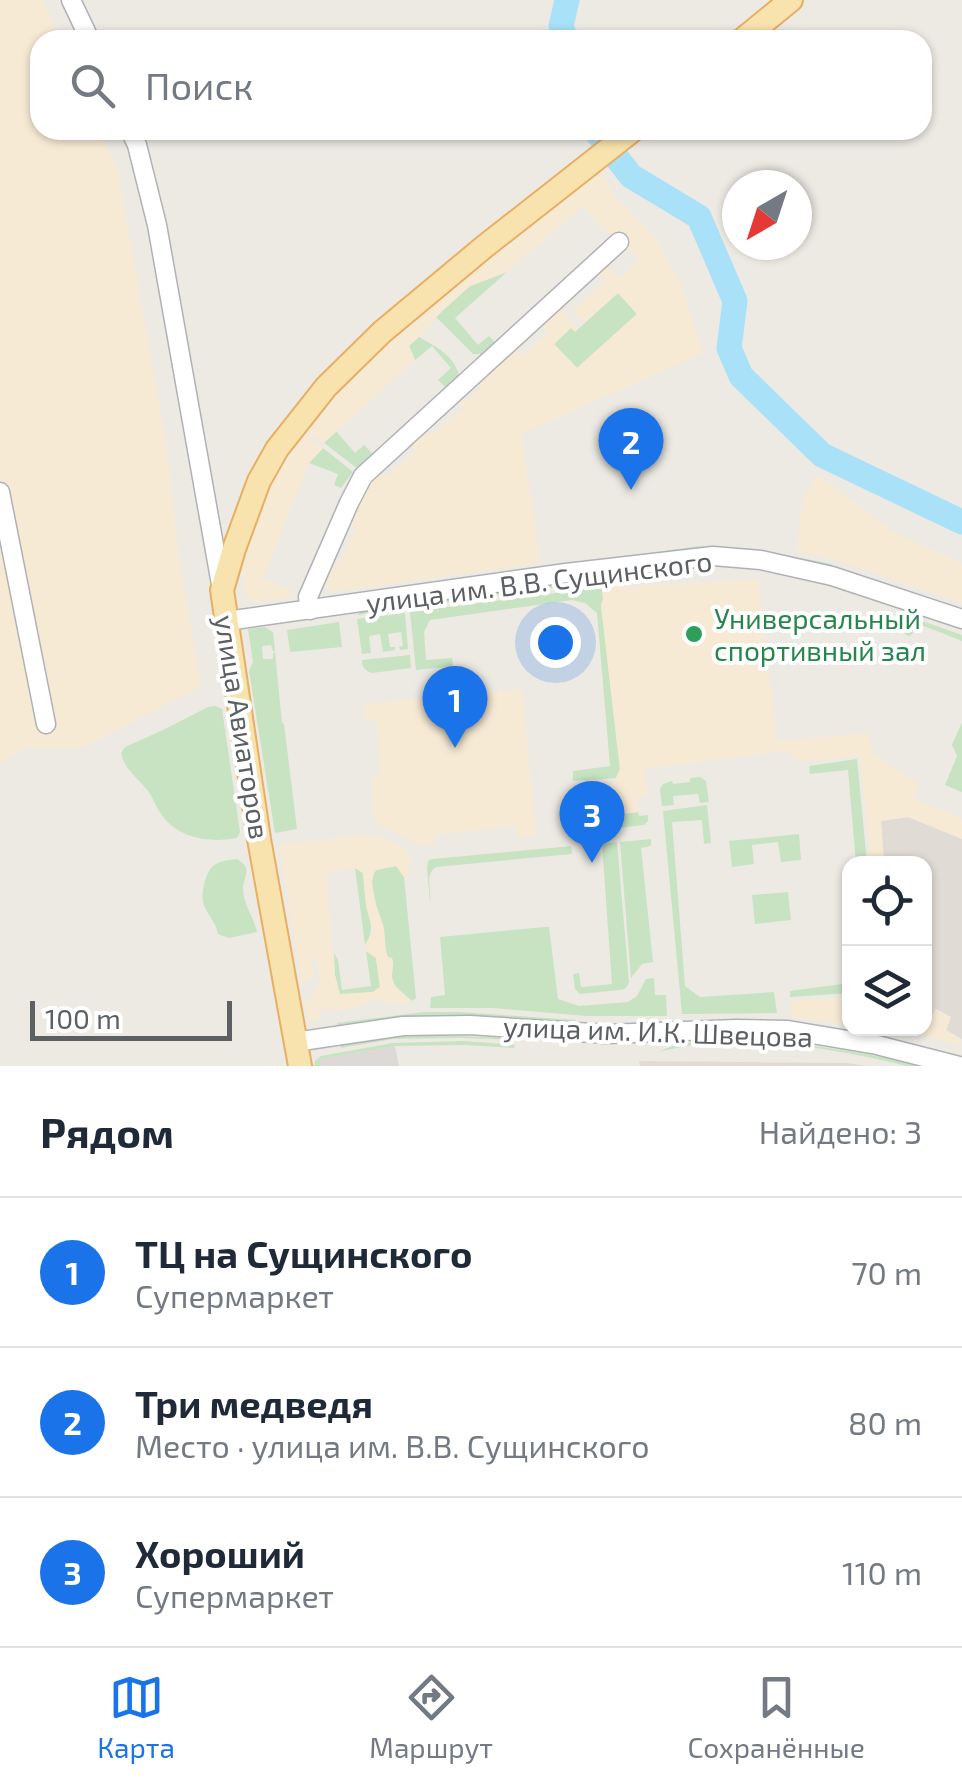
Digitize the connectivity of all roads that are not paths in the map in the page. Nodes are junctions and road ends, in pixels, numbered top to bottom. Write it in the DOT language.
graph roads {
  1 [pos="72,0"];
  2 [pos="791,0"];
  3 [pos="86,30"];
  4 [pos="754,30"];
  5 [pos="135,140"];
  6 [pos="620,140"];
  7 [pos="619,242"];
  8 [pos="0,492"];
  9 [pos="222,590"];
  10 [pos="310,610"];
  11 [pos="962,618"];
  12 [pos="227,621"];
  13 [pos="46,724"];
  14 [pos="295,1042"];
  15 [pos="300,1066"];
  16 [pos="958,1066"];
  1 -- 3 [label="street"];
  2 -- 4 [label="main road"];
  5 -- 9 [label="street"];
  6 -- 9 [label="main road, улица Авиаторов"];
  7 -- 10 [label="street"];
  8 -- 13 [label="street"];
  9 -- 12 [label="main road, улица Авиаторов"];
  10 -- 11 [label="street, улица им. В.В. Сущинского"];
  10 -- 12 [label="street, улица им. В.В. Сущинского"];
  12 -- 14 [label="main road, улица Авиаторов"];
  14 -- 15 [label="main road, улица Авиаторов"];
  14 -- 16 [label="street, улица им. И.К. Швецова"];
}
